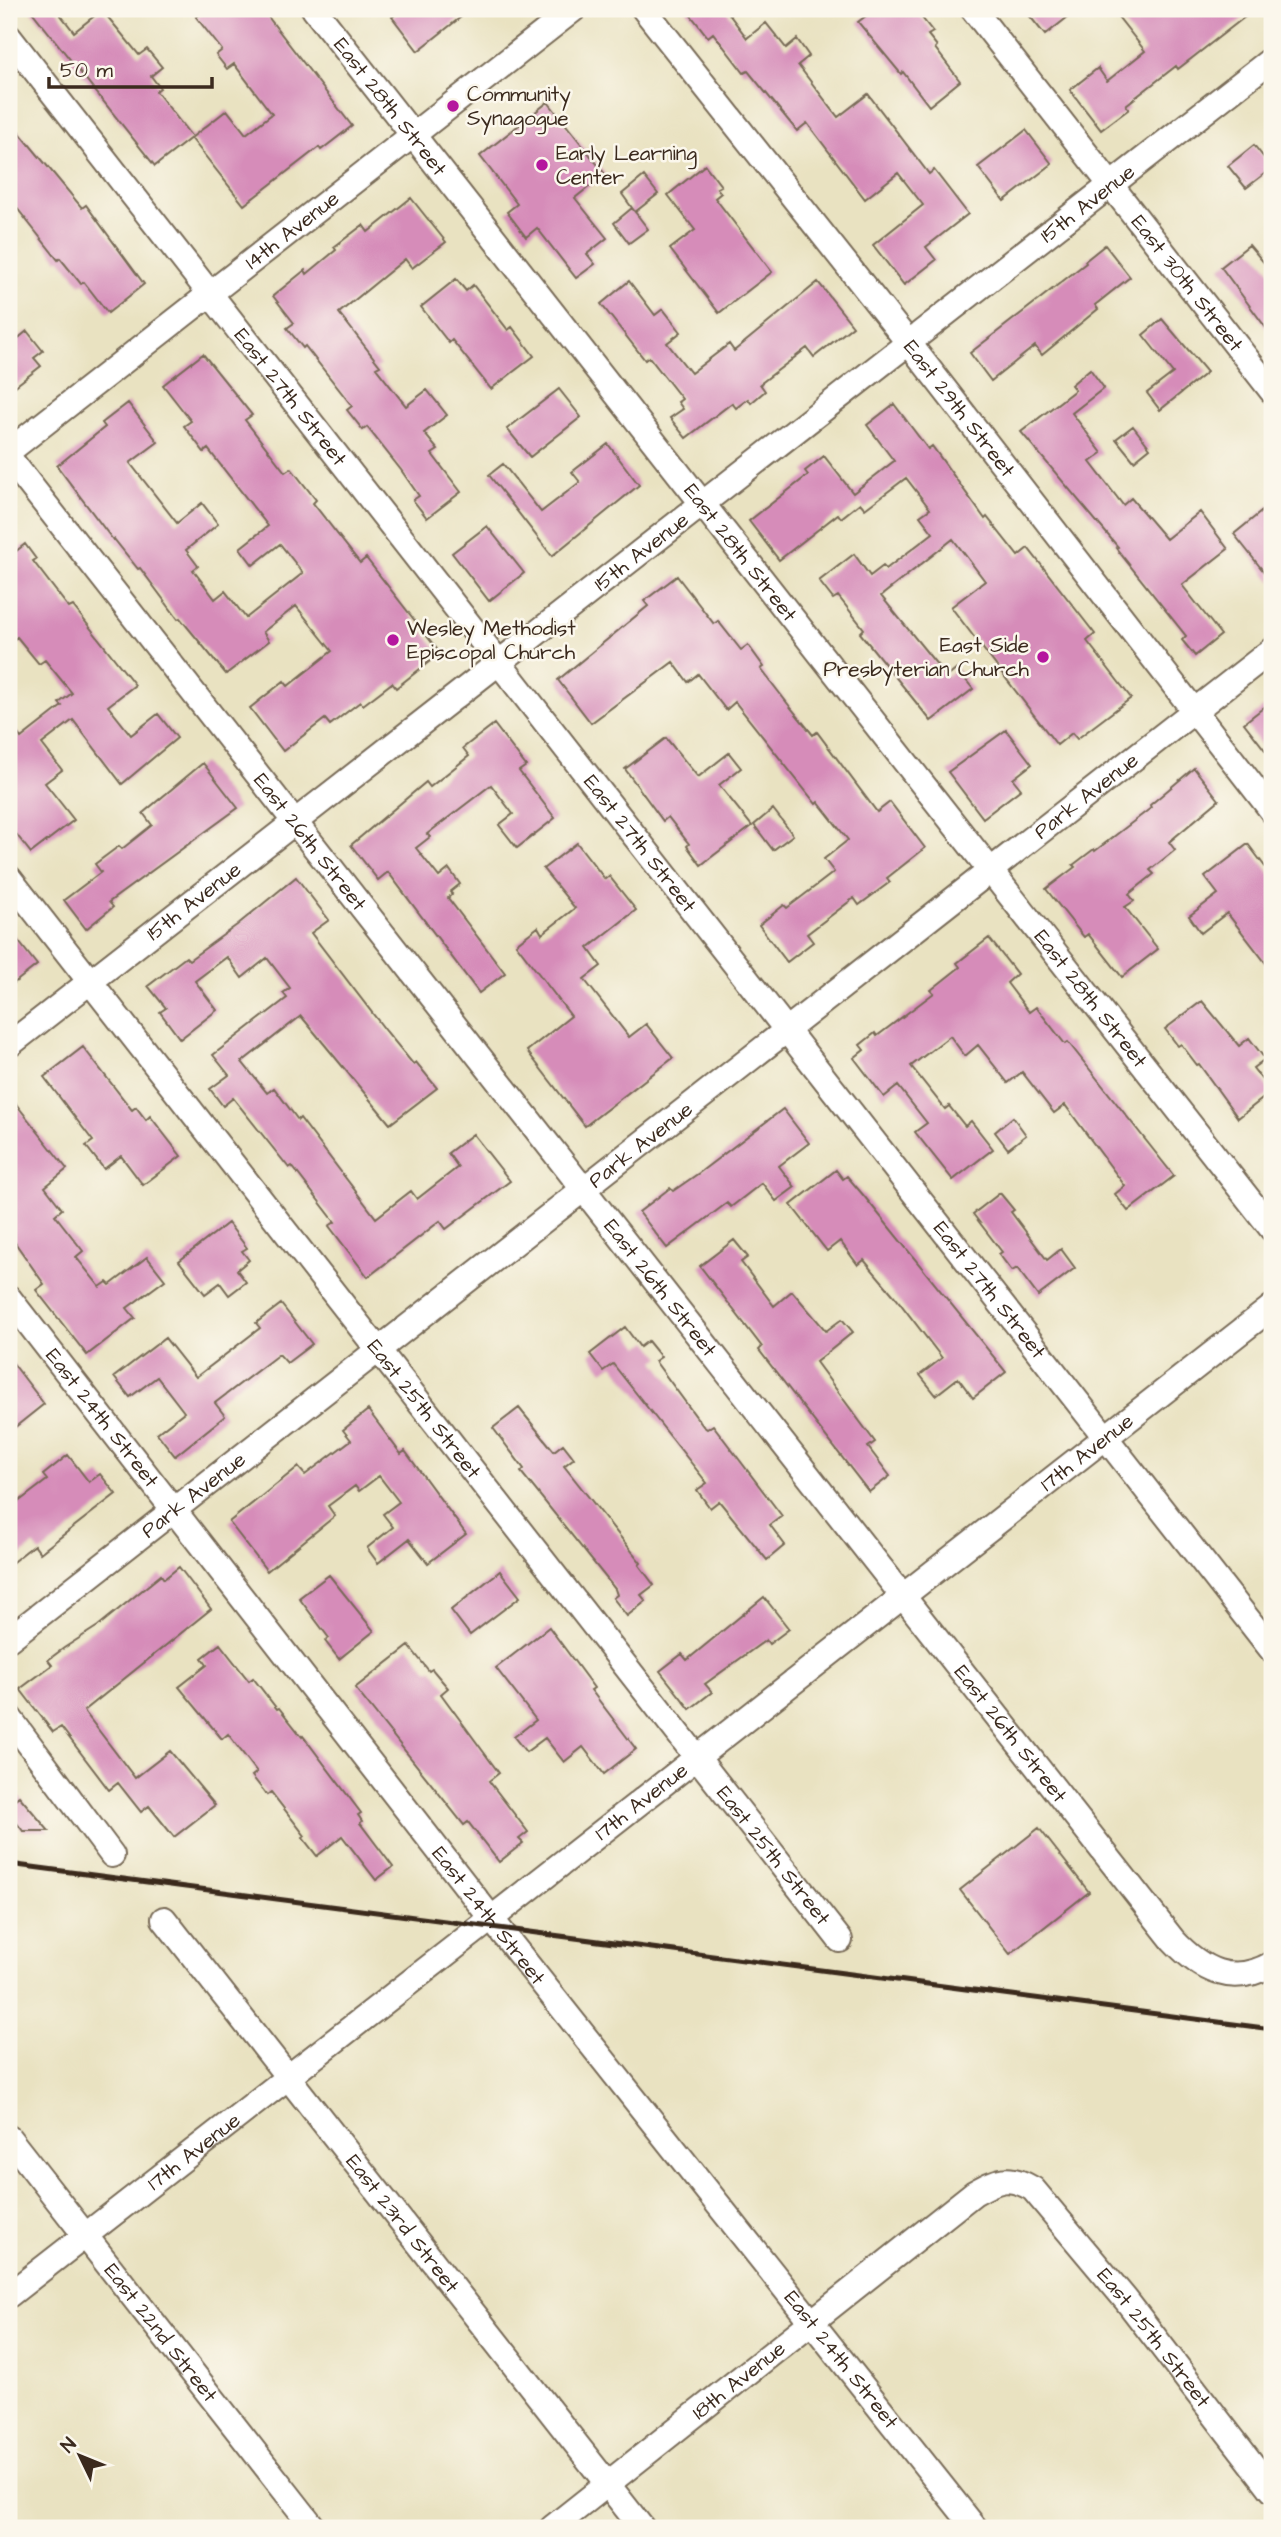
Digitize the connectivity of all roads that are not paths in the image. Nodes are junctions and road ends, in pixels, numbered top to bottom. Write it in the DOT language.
graph roads {
  1 [pos="314,9"];
  2 [pos="574,9"];
  3 [pos="644,9"];
  4 [pos="973,9"];
  5 [pos="9,37"];
  6 [pos="1272,59"];
  7 [pos="414,135"];
  8 [pos="1111,185"];
  9 [pos="211,293"];
  10 [pos="908,342"];
  11 [pos="1272,391"];
  12 [pos="9,452"];
  13 [pos="9,458"];
  14 [pos="703,502"];
  15 [pos="1272,650"];
  16 [pos="499,662"];
  17 [pos="1194,711"];
  18 [pos="1272,811"];
  19 [pos="296,820"];
  20 [pos="991,870"];
  21 [pos="9,878"];
  22 [pos="90,981"];
  23 [pos="787,1030"];
  24 [pos="9,1045"];
  25 [pos="583,1189"];
  26 [pos="1272,1229"];
  27 [pos="9,1298"];
  28 [pos="1272,1307"];
  29 [pos="379,1348"];
  30 [pos="1106,1437"];
  31 [pos="174,1508"];
  32 [pos="902,1595"];
  33 [pos="9,1639"];
  34 [pos="1272,1650"];
  35 [pos="9,1717"];
  36 [pos="698,1756"];
  37 [pos="112,1855"];
  38 [pos="164,1919"];
  39 [pos="492,1919"];
  40 [pos="840,1940"];
  41 [pos="1272,1964"];
  42 [pos="290,2077"];
  43 [pos="9,2138"];
  44 [pos="1033,2189"];
  45 [pos="86,2235"];
  46 [pos="9,2295"];
  47 [pos="813,2321"];
  48 [pos="608,2484"];
  49 [pos="1272,2490"];
  50 [pos="314,2528"];
  51 [pos="552,2528"];
  52 [pos="642,2528"];
  53 [pos="975,2528"];
  1 -- 7 [label="street, East 28th Street"];
  2 -- 7 [label="street, 14th Avenue"];
  3 -- 10 [label="street, East 29th Street"];
  4 -- 8 [label="street, East 30th Street"];
  5 -- 9 [label="street, East 27th Street"];
  6 -- 8 [label="street, 15th Avenue"];
  7 -- 9 [label="street, 14th Avenue"];
  7 -- 14 [label="street, East 28th Street"];
  8 -- 10 [label="street, 15th Avenue"];
  8 -- 11 [label="street, East 30th Street"];
  9 -- 12 [label="street, 14th Avenue"];
  9 -- 16 [label="street, East 27th Street"];
  10 -- 14 [label="street, 15th Avenue"];
  10 -- 17 [label="street, East 29th Street"];
  13 -- 19 [label="street, East 26th Street"];
  14 -- 16 [label="street, 15th Avenue"];
  14 -- 20 [label="street, East 28th Street"];
  15 -- 17 [label="street, Park Avenue"];
  16 -- 19 [label="street, 15th Avenue"];
  16 -- 23 [label="street, East 27th Street"];
  17 -- 18 [label="street, East 29th Street"];
  17 -- 20 [label="street, Park Avenue"];
  19 -- 22 [label="street, 15th Avenue"];
  19 -- 25 [label="street, East 26th Street"];
  20 -- 23 [label="street, Park Avenue"];
  20 -- 26 [label="street, East 28th Street"];
  21 -- 22 [label="street, East 25th Street"];
  22 -- 24 [label="street, 15th Avenue"];
  22 -- 29 [label="street, East 25th Street"];
  23 -- 25 [label="street, Park Avenue"];
  23 -- 30 [label="street, East 27th Street"];
  25 -- 29 [label="street, Park Avenue"];
  25 -- 32 [label="street, East 26th Street"];
  27 -- 31 [label="street, East 24th Street"];
  28 -- 30 [label="street, 17th Avenue"];
  29 -- 31 [label="street, Park Avenue"];
  29 -- 36 [label="street, East 25th Street"];
  30 -- 32 [label="street, 17th Avenue"];
  30 -- 34 [label="street, East 27th Street"];
  31 -- 33 [label="street, Park Avenue"];
  31 -- 39 [label="street, East 24th Street"];
  32 -- 36 [label="street, 17th Avenue"];
  32 -- 41 [label="street, East 26th Street"];
  35 -- 37 [label="street"];
  36 -- 39 [label="street, 17th Avenue"];
  36 -- 40 [label="street, East 25th Street"];
  38 -- 42 [label="street, East 23rd Street"];
  39 -- 42 [label="street, 17th Avenue"];
  39 -- 47 [label="street, East 24th Street"];
  42 -- 45 [label="street, 17th Avenue"];
  42 -- 48 [label="street, East 23rd Street"];
  43 -- 45 [label="street, East 22nd Street"];
  44 -- 47 [label="street, 18th Avenue"];
  44 -- 49 [label="street, East 25th Street"];
  45 -- 46 [label="street, 17th Avenue"];
  45 -- 50 [label="street, East 22nd Street"];
  47 -- 48 [label="street, 18th Avenue"];
  47 -- 53 [label="street, East 24th Street"];
  48 -- 51 [label="street, 18th Avenue"];
  48 -- 52 [label="street, East 23rd Street"];
}
